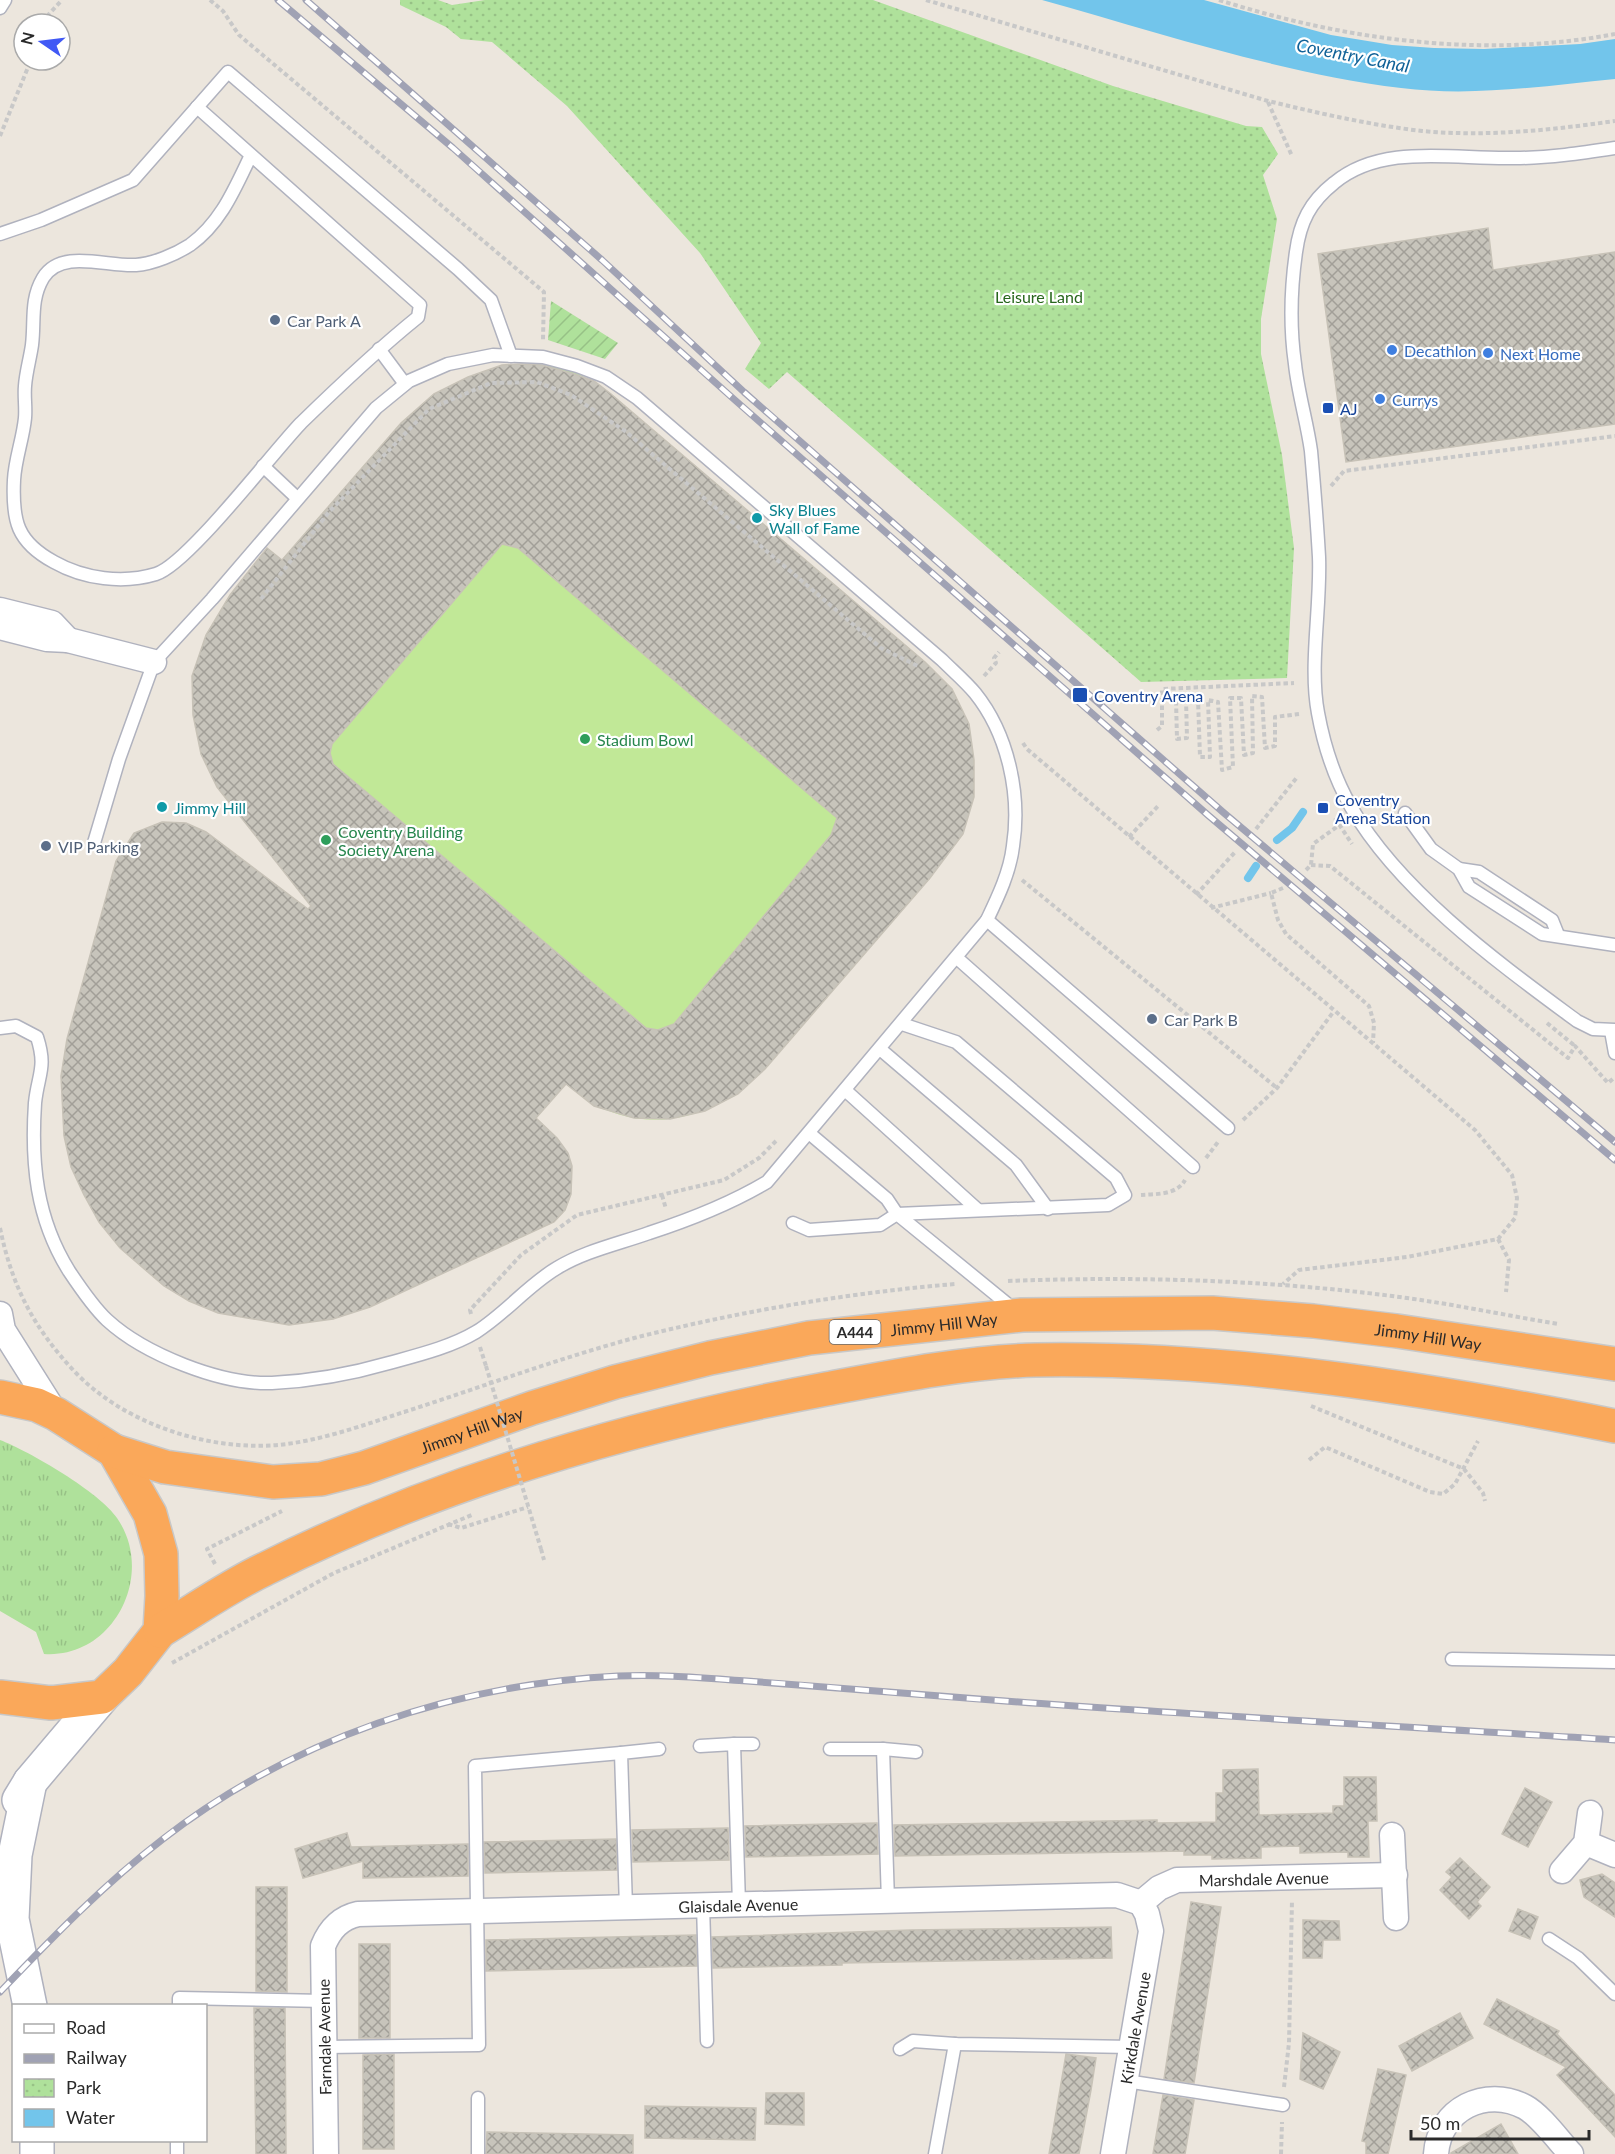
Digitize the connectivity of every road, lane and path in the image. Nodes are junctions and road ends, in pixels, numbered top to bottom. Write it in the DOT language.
graph roads {
  1 [pos="4,0"];
  2 [pos="62,0"];
  3 [pos="210,0"];
  4 [pos="926,0"];
  5 [pos="1219,0"];
  6 [pos="0,8"];
  7 [pos="51,12"];
  8 [pos="1615,34"];
  9 [pos="26,72"];
  10 [pos="1268,101"];
  11 [pos="197,107"];
  12 [pos="1615,121"];
  13 [pos="0,136"];
  14 [pos="1615,148"];
  15 [pos="251,155"];
  16 [pos="1292,156"];
  17 [pos="0,234"];
  18 [pos="379,349"];
  19 [pos="511,356"];
  20 [pos="543,357"];
  21 [pos="537,382"];
  22 [pos="405,384"];
  23 [pos="1615,436"];
  24 [pos="263,466"];
  25 [pos="1327,491"];
  26 [pos="297,498"];
  27 [pos="261,599"];
  28 [pos="0,610"];
  29 [pos="0,627"];
  30 [pos="68,640"];
  31 [pos="999,652"];
  32 [pos="942,660"];
  33 [pos="154,662"];
  34 [pos="977,670"];
  35 [pos="984,676"];
  36 [pos="1294,683"];
  37 [pos="990,686"];
  38 [pos="1162,700"];
  39 [pos="1299,714"];
  40 [pos="1157,730"];
  41 [pos="1019,736"];
  42 [pos="1298,776"];
  43 [pos="1158,806"];
  44 [pos="1405,813"];
  45 [pos="1338,826"];
  46 [pos="1256,829"];
  47 [pos="1129,837"];
  48 [pos="94,843"];
  49 [pos="1236,851"];
  50 [pos="1311,865"];
  51 [pos="1008,868"];
  52 [pos="1459,869"];
  53 [pos="1306,870"];
  54 [pos="1283,888"];
  55 [pos="1271,893"];
  56 [pos="1196,895"];
  57 [pos="1211,908"];
  58 [pos="987,920"];
  59 [pos="1558,935"];
  60 [pos="1615,945"];
  61 [pos="957,958"];
  62 [pos="902,1024"];
  63 [pos="0,1028"];
  64 [pos="1613,1030"];
  65 [pos="1373,1044"];
  66 [pos="880,1049"];
  67 [pos="1615,1053"];
  68 [pos="1615,1077"];
  69 [pos="1277,1088"];
  70 [pos="845,1090"];
  71 [pos="1228,1128"];
  72 [pos="809,1133"];
  73 [pos="782,1134"];
  74 [pos="1193,1167"];
  75 [pos="1048,1209"];
  76 [pos="978,1210"];
  77 [pos="897,1214"];
  78 [pos="793,1223"];
  79 [pos="0,1228"];
  80 [pos="1498,1239"];
  81 [pos="1283,1285"];
  82 [pos="1506,1292"];
  83 [pos="0,1314"];
  84 [pos="1022,1315"];
  85 [pos="475,1332"];
  86 [pos="1615,1364"];
  87 [pos="486,1366"];
  88 [pos="0,1397"];
  89 [pos="1301,1401"];
  90 [pos="56,1414"];
  91 [pos="1615,1426"];
  92 [pos="1478,1441"];
  93 [pos="278,1445"];
  94 [pos="114,1451"];
  95 [pos="1309,1460"];
  96 [pos="1464,1469"];
  97 [pos="536,1491"];
  98 [pos="515,1499"];
  99 [pos="1485,1501"];
  100 [pos="528,1507"];
  101 [pos="483,1510"];
  102 [pos="282,1511"];
  103 [pos="448,1524"];
  104 [pos="207,1549"];
  105 [pos="544,1560"];
  106 [pos="242,1622"];
  107 [pos="160,1630"];
  108 [pos="1452,1659"];
  109 [pos="1615,1662"];
  110 [pos="0,1697"];
  111 [pos="102,1697"];
  112 [pos="734,1744"];
  113 [pos="753,1744"];
  114 [pos="700,1746"];
  115 [pos="659,1749"];
  116 [pos="830,1749"];
  117 [pos="883,1749"];
  118 [pos="916,1752"];
  119 [pos="621,1753"];
  120 [pos="30,1782"];
  121 [pos="1590,1814"];
  122 [pos="0,1831"];
  123 [pos="1392,1835"];
  124 [pos="1586,1843"];
  125 [pos="1615,1856"];
  126 [pos="1562,1871"];
  127 [pos="1395,1875"];
  128 [pos="1293,1876"];
  129 [pos="888,1900"];
  130 [pos="1141,1903"];
  131 [pos="739,1904"];
  132 [pos="703,1905"];
  133 [pos="626,1907"];
  134 [pos="6,1910"];
  135 [pos="478,1911"];
  136 [pos="1396,1918"];
  137 [pos="336,1924"];
  138 [pos="1549,1939"];
  139 [pos="1615,1994"];
  140 [pos="324,2001"];
  141 [pos="30,2004"];
  142 [pos="179,2004"];
  143 [pos="707,2041"];
  144 [pos="955,2044"];
  145 [pos="325,2047"];
  146 [pos="1132,2047"];
  147 [pos="900,2049"];
  148 [pos="1126,2081"];
  149 [pos="478,2098"];
  150 [pos="1283,2105"];
  151 [pos="326,2154"];
  152 [pos="478,2154"];
  153 [pos="935,2154"];
  154 [pos="1113,2154"];
  155 [pos="1281,2154"];
  156 [pos="1436,2154"];
  157 [pos="1571,2154"];
  1 -- 6 [label="lane"];
  2 -- 7 [label="path"];
  3 -- 20 [label="path"];
  4 -- 10 [label="path"];
  5 -- 8 [label="path"];
  9 -- 13 [label="path"];
  10 -- 12 [label="path"];
  10 -- 16 [label="path"];
  11 -- 15 [label="lane"];
  11 -- 17 [label="lane"];
  11 -- 19 [label="lane"];
  14 -- 64 [label="lane"];
  15 -- 18 [label="lane"];
  15 -- 24 [label="lane"];
  18 -- 22 [label="lane"];
  18 -- 24 [label="lane"];
  19 -- 20 [label="lane"];
  19 -- 22 [label="lane"];
  20 -- 21 [label="path"];
  20 -- 32 [label="lane"];
  21 -- 27 [label="path"];
  21 -- 32 [label="path"];
  22 -- 26 [label="lane"];
  23 -- 25 [label="path"];
  24 -- 26 [label="lane"];
  26 -- 33 [label="lane"];
  28 -- 30 [label="street"];
  29 -- 30 [label="street"];
  30 -- 33 [label="street"];
  31 -- 35 [label="path"];
  32 -- 51 [label="lane"];
  33 -- 48 [label="lane"];
  34 -- 35 [label="path"];
  35 -- 37 [label="path"];
  36 -- 38 [label="path"];
  38 -- 39 [label="path"];
  38 -- 40 [label="path"];
  41 -- 47 [label="path"];
  42 -- 46 [label="path"];
  43 -- 47 [label="path"];
  44 -- 52 [label="lane"];
  45 -- 50 [label="path"];
  47 -- 56 [label="path"];
  49 -- 56 [label="path"];
  50 -- 53 [label="path"];
  50 -- 68 [label="path"];
  51 -- 58 [label="lane"];
  51 -- 69 [label="path"];
  52 -- 59 [label="lane"];
  52 -- 59 [label="lane"];
  54 -- 55 [label="path"];
  55 -- 57 [label="path"];
  55 -- 65 [label="path"];
  56 -- 57 [label="path"];
  57 -- 65 [label="path"];
  58 -- 61 [label="lane"];
  58 -- 71 [label="lane"];
  59 -- 60 [label="lane"];
  61 -- 62 [label="lane"];
  61 -- 74 [label="lane"];
  62 -- 66 [label="lane"];
  62 -- 75 [label="lane"];
  63 -- 85 [label="lane"];
  64 -- 67 [label="lane"];
  65 -- 80 [label="path"];
  66 -- 70 [label="lane"];
  66 -- 75 [label="lane"];
  70 -- 72 [label="lane"];
  70 -- 76 [label="lane"];
  72 -- 77 [label="lane"];
  72 -- 85 [label="lane"];
  73 -- 85 [label="path"];
  75 -- 76 [label="lane"];
  76 -- 77 [label="lane"];
  77 -- 78 [label="lane"];
  77 -- 84 [label="lane"];
  79 -- 93 [label="path"];
  80 -- 81 [label="path"];
  80 -- 82 [label="path"];
  83 -- 90 [label="street"];
  84 -- 86 [label="highway, Jimmy Hill Way / A444"];
  84 -- 94 [label="highway, Jimmy Hill Way / A444"];
  87 -- 100 [label="path, bridge"];
  88 -- 90 [label="highway"];
  89 -- 96 [label="path"];
  90 -- 94 [label="highway"];
  91 -- 107 [label="highway"];
  92 -- 96 [label="path"];
  94 -- 107 [label="highway"];
  95 -- 96 [label="path"];
  96 -- 99 [label="path"];
  97 -- 98 [label="path"];
  100 -- 103 [label="path"];
  100 -- 105 [label="path, bridge"];
  101 -- 103 [label="path"];
  102 -- 104 [label="path"];
  103 -- 106 [label="path"];
  107 -- 111 [label="highway"];
  108 -- 109 [label="lane"];
  110 -- 111 [label="highway"];
  111 -- 120 [label="street"];
  112 -- 113 [label="lane"];
  112 -- 114 [label="lane"];
  112 -- 131 [label="lane"];
  115 -- 119 [label="lane"];
  116 -- 117 [label="lane"];
  117 -- 118 [label="lane"];
  117 -- 129 [label="lane"];
  119 -- 133 [label="lane"];
  119 -- 135 [label="lane"];
  120 -- 122 [label="street"];
  120 -- 134 [label="street"];
  121 -- 124 [label="street"];
  123 -- 127 [label="street"];
  124 -- 125 [label="street"];
  124 -- 126 [label="street"];
  127 -- 128 [label="street, Marshdale Avenue"];
  127 -- 136 [label="street"];
  128 -- 130 [label="street, Marshdale Avenue"];
  128 -- 150 [label="path"];
  129 -- 130 [label="street, Glaisdale Avenue"];
  129 -- 131 [label="street, Glaisdale Avenue"];
  130 -- 146 [label="street, Kirkdale Avenue"];
  131 -- 132 [label="street, Glaisdale Avenue"];
  132 -- 133 [label="street, Glaisdale Avenue"];
  132 -- 143 [label="lane"];
  133 -- 135 [label="street, Glaisdale Avenue"];
  134 -- 141 [label="street"];
  135 -- 137 [label="street, Glaisdale Avenue"];
  135 -- 145 [label="lane"];
  137 -- 140 [label="street, Farndale Avenue"];
  138 -- 139 [label="lane"];
  140 -- 142 [label="lane"];
  140 -- 145 [label="street, Farndale Avenue"];
  144 -- 146 [label="lane"];
  144 -- 147 [label="lane"];
  144 -- 153 [label="lane"];
  145 -- 151 [label="street, Farndale Avenue"];
  146 -- 148 [label="street, Kirkdale Avenue"];
  148 -- 150 [label="lane"];
  148 -- 154 [label="street, Kirkdale Avenue"];
  149 -- 152 [label="lane"];
  150 -- 155 [label="path"];
  156 -- 157 [label="street"];
}
